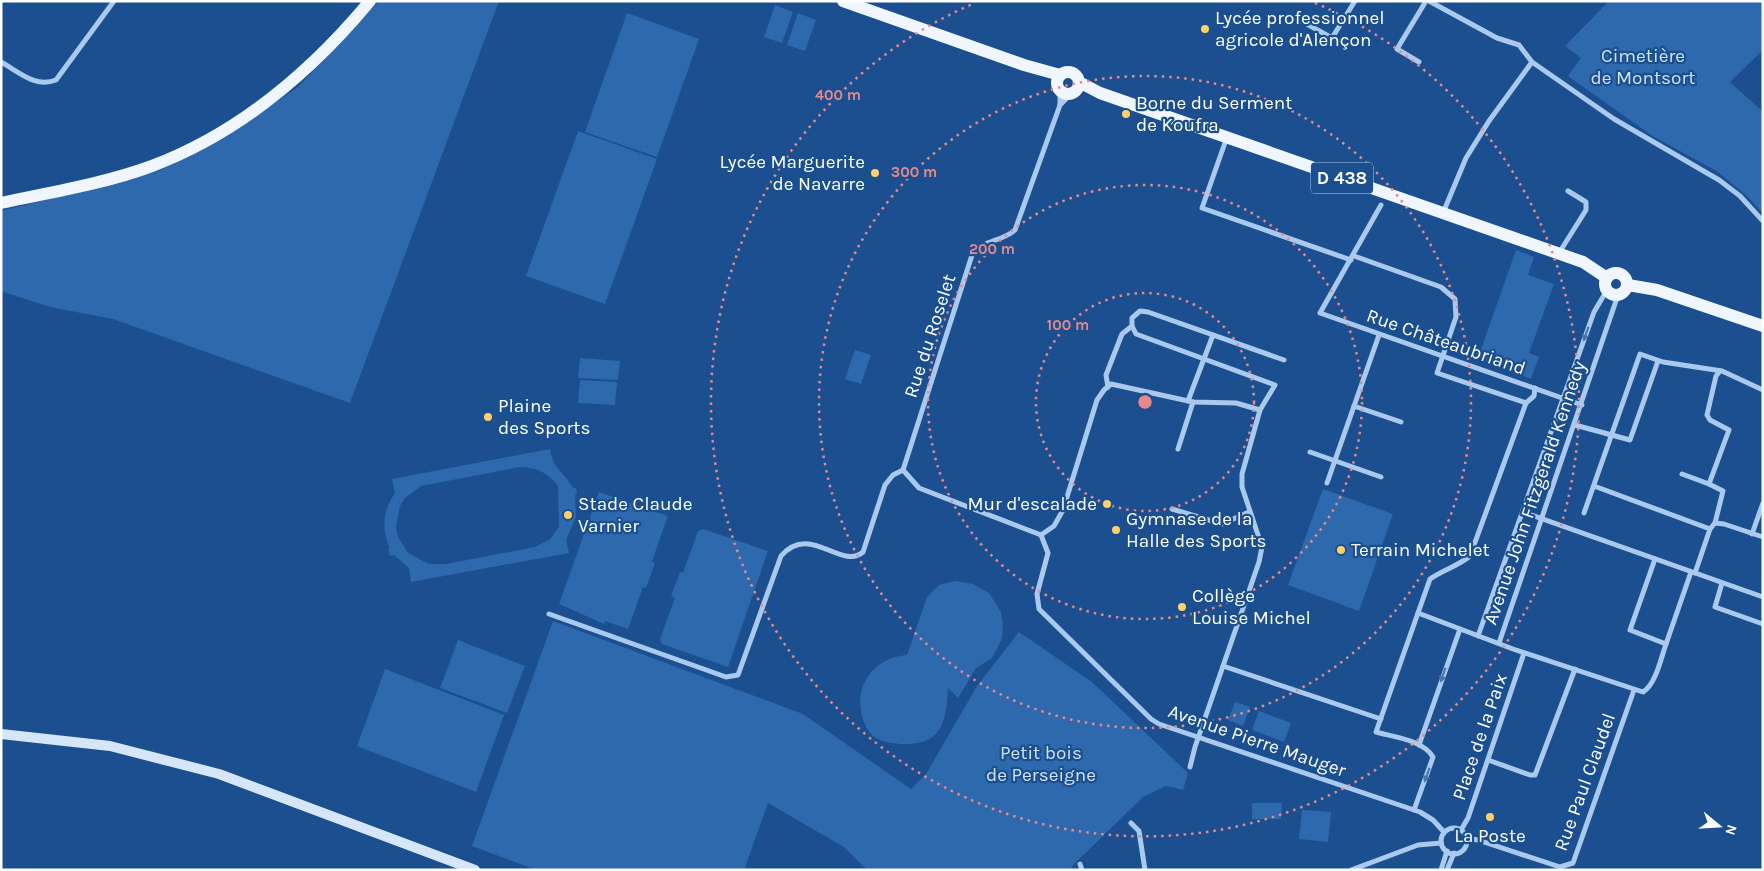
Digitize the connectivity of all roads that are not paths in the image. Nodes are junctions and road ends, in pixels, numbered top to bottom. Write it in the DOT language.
graph roads {
  1 [pos="114,1"];
  2 [pos="365,1"];
  3 [pos="370,1"];
  4 [pos="843,1"];
  5 [pos="1355,1"];
  6 [pos="1427,1"];
  7 [pos="1296,18"];
  8 [pos="327,48"];
  9 [pos="1,62"];
  10 [pos="1419,62"];
  11 [pos="1532,62"];
  12 [pos="1067,86"];
  13 [pos="1060,105"];
  14 [pos="1227,136"];
  15 [pos="1568,191"];
  16 [pos="1,203"];
  17 [pos="1381,206"];
  18 [pos="1443,214"];
  19 [pos="1763,221"];
  20 [pos="1558,254"];
  21 [pos="1353,258"];
  22 [pos="1628,285"];
  23 [pos="1610,288"];
  24 [pos="1132,326"];
  25 [pos="1763,326"];
  26 [pos="1379,335"];
  27 [pos="1213,336"];
  28 [pos="1442,355"];
  29 [pos="1204,359"];
  30 [pos="1284,360"];
  31 [pos="1658,361"];
  32 [pos="1720,371"];
  33 [pos="1108,387"];
  34 [pos="1535,388"];
  35 [pos="1763,390"];
  36 [pos="1562,399"];
  37 [pos="1191,402"];
  38 [pos="1526,403"];
  39 [pos="1582,405"];
  40 [pos="1354,406"];
  41 [pos="1260,410"];
  42 [pos="1401,422"];
  43 [pos="1575,425"];
  44 [pos="1611,436"];
  45 [pos="1178,449"];
  46 [pos="1310,452"];
  47 [pos="1334,461"];
  48 [pos="904,470"];
  49 [pos="1682,474"];
  50 [pos="1382,477"];
  51 [pos="1326,483"];
  52 [pos="1709,484"];
  53 [pos="1594,486"];
  54 [pos="1763,503"];
  55 [pos="1172,509"];
  56 [pos="1249,512"];
  57 [pos="1523,512"];
  58 [pos="1584,513"];
  59 [pos="1542,517"];
  60 [pos="1715,523"];
  61 [pos="1710,529"];
  62 [pos="1752,534"];
  63 [pos="1042,535"];
  64 [pos="1763,538"];
  65 [pos="1655,559"];
  66 [pos="1693,572"];
  67 [pos="1722,583"];
  68 [pos="1763,597"];
  69 [pos="1418,613"];
  70 [pos="549,614"];
  71 [pos="1763,624"];
  72 [pos="1460,630"];
  73 [pos="1478,636"];
  74 [pos="1499,643"];
  75 [pos="1666,644"];
  76 [pos="1524,653"];
  77 [pos="1223,666"];
  78 [pos="1574,669"];
  79 [pos="1634,690"];
  80 [pos="1380,719"];
  81 [pos="1,734"];
  82 [pos="1198,738"];
  83 [pos="1419,745"];
  84 [pos="1488,760"];
  85 [pos="1190,767"];
  86 [pos="1414,810"];
  87 [pos="1131,823"];
  88 [pos="1461,830"];
  89 [pos="1444,832"];
  90 [pos="1466,838"];
  91 [pos="1441,843"];
  92 [pos="1447,851"];
  93 [pos="1454,853"];
  94 [pos="475,870"];
  95 [pos="1145,870"];
  96 [pos="1351,870"];
  97 [pos="1441,870"];
  98 [pos="1447,870"];
  1 -- 9 [label="street"];
  2 -- 8 [label="main road"];
  3 -- 8 [label="main road"];
  4 -- 12 [label="main road"];
  5 -- 7 [label="street"];
  6 -- 10 [label="street"];
  6 -- 11 [label="street"];
  8 -- 16 [label="main road"];
  11 -- 18 [label="street"];
  11 -- 19 [label="street"];
  12 -- 13 [label="street, Rue du Roselet"];
  12 -- 13 [label="street, Rue du Roselet"];
  12 -- 14 [label="main road, D 438"];
  13 -- 48 [label="street, Rue du Roselet"];
  14 -- 18 [label="main road, D 438"];
  14 -- 21 [label="street"];
  15 -- 20 [label="street"];
  17 -- 21 [label="street"];
  18 -- 20 [label="main road, D 438"];
  20 -- 23 [label="main road, D 438"];
  21 -- 26 [label="street, Rue Châteaubriand"];
  21 -- 28 [label="street"];
  22 -- 23 [label="main road"];
  22 -- 23 [label="main road"];
  22 -- 25 [label="main road"];
  23 -- 36 [label="street, Avenue John Fitzgerald Kennedy, one-way"];
  23 -- 39 [label="street, Avenue John Fitzgerald Kennedy"];
  24 -- 27 [label="street"];
  24 -- 29 [label="street"];
  24 -- 33 [label="street"];
  26 -- 28 [label="street, Rue Châteaubriand"];
  26 -- 40 [label="street"];
  27 -- 29 [label="street"];
  27 -- 30 [label="street"];
  28 -- 34 [label="street, Rue Châteaubriand"];
  28 -- 38 [label="street"];
  29 -- 37 [label="street"];
  29 -- 41 [label="street"];
  31 -- 32 [label="street"];
  31 -- 44 [label="street"];
  31 -- 44 [label="street"];
  32 -- 35 [label="street"];
  32 -- 52 [label="street"];
  33 -- 37 [label="street"];
  33 -- 63 [label="street"];
  34 -- 36 [label="street, Rue Châteaubriand"];
  34 -- 38 [label="street"];
  36 -- 39 [label="street, Rue Châteaubriand"];
  36 -- 57 [label="street, Avenue John Fitzgerald Kennedy"];
  37 -- 41 [label="street"];
  37 -- 45 [label="street"];
  38 -- 69 [label="street"];
  39 -- 43 [label="street, Avenue John Fitzgerald Kennedy"];
  40 -- 42 [label="street"];
  40 -- 47 [label="street"];
  41 -- 56 [label="street"];
  43 -- 44 [label="street"];
  43 -- 59 [label="street, Avenue John Fitzgerald Kennedy"];
  44 -- 53 [label="street"];
  46 -- 47 [label="street"];
  47 -- 50 [label="street"];
  47 -- 51 [label="street"];
  48 -- 63 [label="street"];
  48 -- 70 [label="street"];
  49 -- 52 [label="street"];
  52 -- 60 [label="street"];
  53 -- 58 [label="street"];
  53 -- 61 [label="street"];
  54 -- 62 [label="street"];
  55 -- 56 [label="street"];
  56 -- 77 [label="street"];
  57 -- 59 [label="street"];
  57 -- 73 [label="street, Avenue John Fitzgerald Kennedy"];
  59 -- 65 [label="street"];
  59 -- 74 [label="street, Avenue John Fitzgerald Kennedy"];
  60 -- 61 [label="street"];
  60 -- 62 [label="street"];
  61 -- 66 [label="street"];
  62 -- 64 [label="street"];
  63 -- 82 [label="street, Avenue Pierre Mauger"];
  65 -- 66 [label="street"];
  65 -- 75 [label="street"];
  66 -- 67 [label="street"];
  66 -- 75 [label="street"];
  67 -- 68 [label="street"];
  67 -- 71 [label="street"];
  69 -- 72 [label="street"];
  69 -- 80 [label="street"];
  72 -- 73 [label="street"];
  72 -- 83 [label="street, one-way"];
  73 -- 74 [label="street, Avenue John Fitzgerald Kennedy"];
  74 -- 76 [label="street"];
  75 -- 79 [label="street"];
  76 -- 78 [label="street"];
  76 -- 84 [label="street, Place de la Paix"];
  77 -- 80 [label="street"];
  77 -- 82 [label="street"];
  78 -- 79 [label="street"];
  78 -- 84 [label="street"];
  79 -- 90 [label="street, Rue Paul Claudel"];
  80 -- 83 [label="street"];
  81 -- 94 [label="main road"];
  82 -- 85 [label="street"];
  82 -- 86 [label="street, Avenue Pierre Mauger"];
  83 -- 86 [label="street, one-way"];
  84 -- 88 [label="street, Place de la Paix"];
  86 -- 89 [label="street, Avenue Pierre Mauger"];
  87 -- 95 [label="street"];
  88 -- 89 [label="street"];
  88 -- 90 [label="street"];
  89 -- 91 [label="street"];
  90 -- 93 [label="street"];
  91 -- 92 [label="street"];
  91 -- 96 [label="street"];
  92 -- 93 [label="street"];
  92 -- 97 [label="street"];
  93 -- 98 [label="street"];
}
